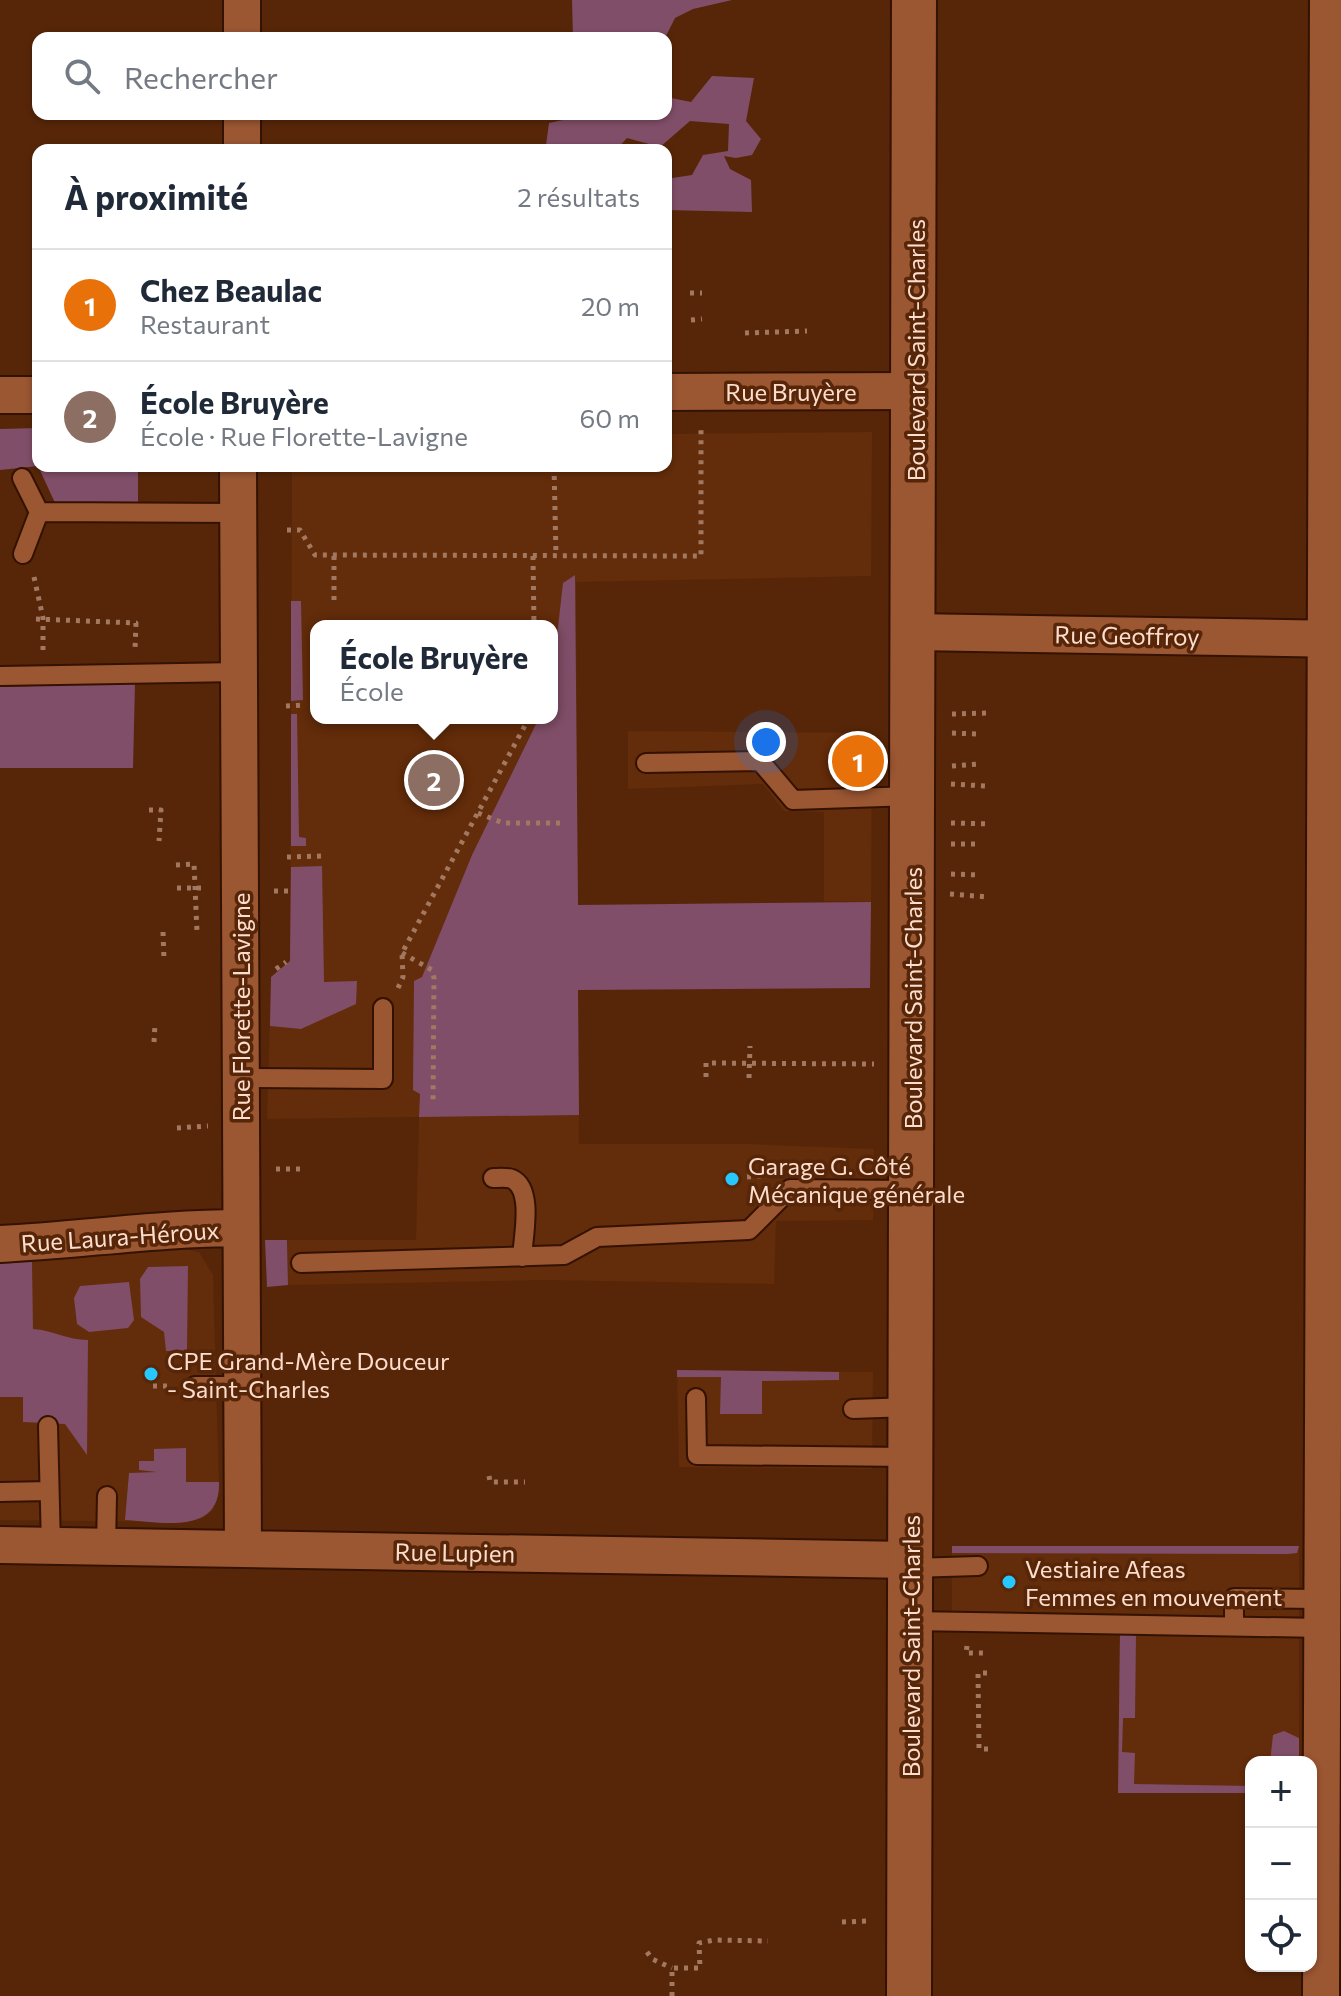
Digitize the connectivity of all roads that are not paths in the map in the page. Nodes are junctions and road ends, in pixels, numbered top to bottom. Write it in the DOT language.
graph roads {
  1 [pos="242,0"];
  2 [pos="914,0"];
  3 [pos="1328,0"];
  4 [pos="242,32"];
  5 [pos="242,120"];
  6 [pos="242,144"];
  7 [pos="915,391"];
  8 [pos="672,392"];
  9 [pos="0,395"];
  10 [pos="32,395"];
  11 [pos="238,472"];
  12 [pos="22,478"];
  13 [pos="39,512"];
  14 [pos="238,513"];
  15 [pos="27,560"];
  16 [pos="913,632"];
  17 [pos="1333,639"];
  18 [pos="239,672"];
  19 [pos="0,676"];
  20 [pos="646,763"];
  21 [pos="932,790"];
  22 [pos="383,1008"];
  23 [pos="240,1078"];
  24 [pos="493,1178"];
  25 [pos="912,1190"];
  26 [pos="240,1228"];
  27 [pos="0,1244"];
  28 [pos="522,1257"];
  29 [pos="301,1263"];
  30 [pos="195,1386"];
  31 [pos="242,1386"];
  32 [pos="696,1398"];
  33 [pos="911,1407"];
  34 [pos="853,1409"];
  35 [pos="48,1426"];
  36 [pos="911,1457"];
  37 [pos="49,1491"];
  38 [pos="0,1492"];
  39 [pos="107,1496"];
  40 [pos="0,1545"];
  41 [pos="51,1546"];
  42 [pos="106,1547"];
  43 [pos="243,1549"];
  44 [pos="910,1564"];
  45 [pos="978,1566"];
  46 [pos="1322,1614"];
  47 [pos="910,1621"];
  48 [pos="1234,1626"];
  49 [pos="909,1996"];
  50 [pos="1321,1996"];
  1 -- 4 [label="street"];
  2 -- 7 [label="street, Boulevard Saint-Charles"];
  3 -- 17 [label="street"];
  5 -- 6 [label="street"];
  7 -- 8 [label="street, Rue Bruyère"];
  7 -- 16 [label="street, Boulevard Saint-Charles"];
  9 -- 10 [label="street"];
  11 -- 14 [label="street, Rue Florette-Lavigne"];
  12 -- 13 [label="lane"];
  13 -- 14 [label="lane"];
  13 -- 15 [label="lane"];
  14 -- 18 [label="street, Rue Florette-Lavigne"];
  16 -- 17 [label="street, Rue Geoffroy"];
  16 -- 21 [label="street, Boulevard Saint-Charles"];
  17 -- 46 [label="street"];
  18 -- 19 [label="lane"];
  18 -- 23 [label="street, Rue Florette-Lavigne"];
  20 -- 21 [label="lane"];
  21 -- 25 [label="street, Boulevard Saint-Charles"];
  22 -- 23 [label="lane"];
  23 -- 26 [label="street, Rue Florette-Lavigne"];
  24 -- 28 [label="lane"];
  25 -- 28 [label="lane"];
  25 -- 33 [label="street, Boulevard Saint-Charles"];
  26 -- 27 [label="street, Rue Laura-Héroux"];
  26 -- 31 [label="street, Rue Florette-Lavigne"];
  28 -- 29 [label="lane"];
  30 -- 31 [label="lane"];
  31 -- 43 [label="street, Rue Florette-Lavigne"];
  32 -- 36 [label="lane"];
  33 -- 34 [label="lane"];
  33 -- 36 [label="street, Boulevard Saint-Charles"];
  35 -- 37 [label="lane"];
  36 -- 44 [label="street, Boulevard Saint-Charles"];
  37 -- 38 [label="lane"];
  37 -- 41 [label="lane"];
  39 -- 42 [label="lane"];
  40 -- 41 [label="street, Rue Lupien"];
  41 -- 42 [label="street, Rue Lupien"];
  42 -- 43 [label="street, Rue Lupien"];
  43 -- 44 [label="street, Rue Lupien"];
  44 -- 45 [label="lane"];
  44 -- 47 [label="street, Boulevard Saint-Charles"];
  46 -- 48 [label="lane"];
  46 -- 48 [label="lane"];
  46 -- 50 [label="street"];
  47 -- 48 [label="lane"];
  47 -- 49 [label="street, Boulevard Saint-Charles"];
}
